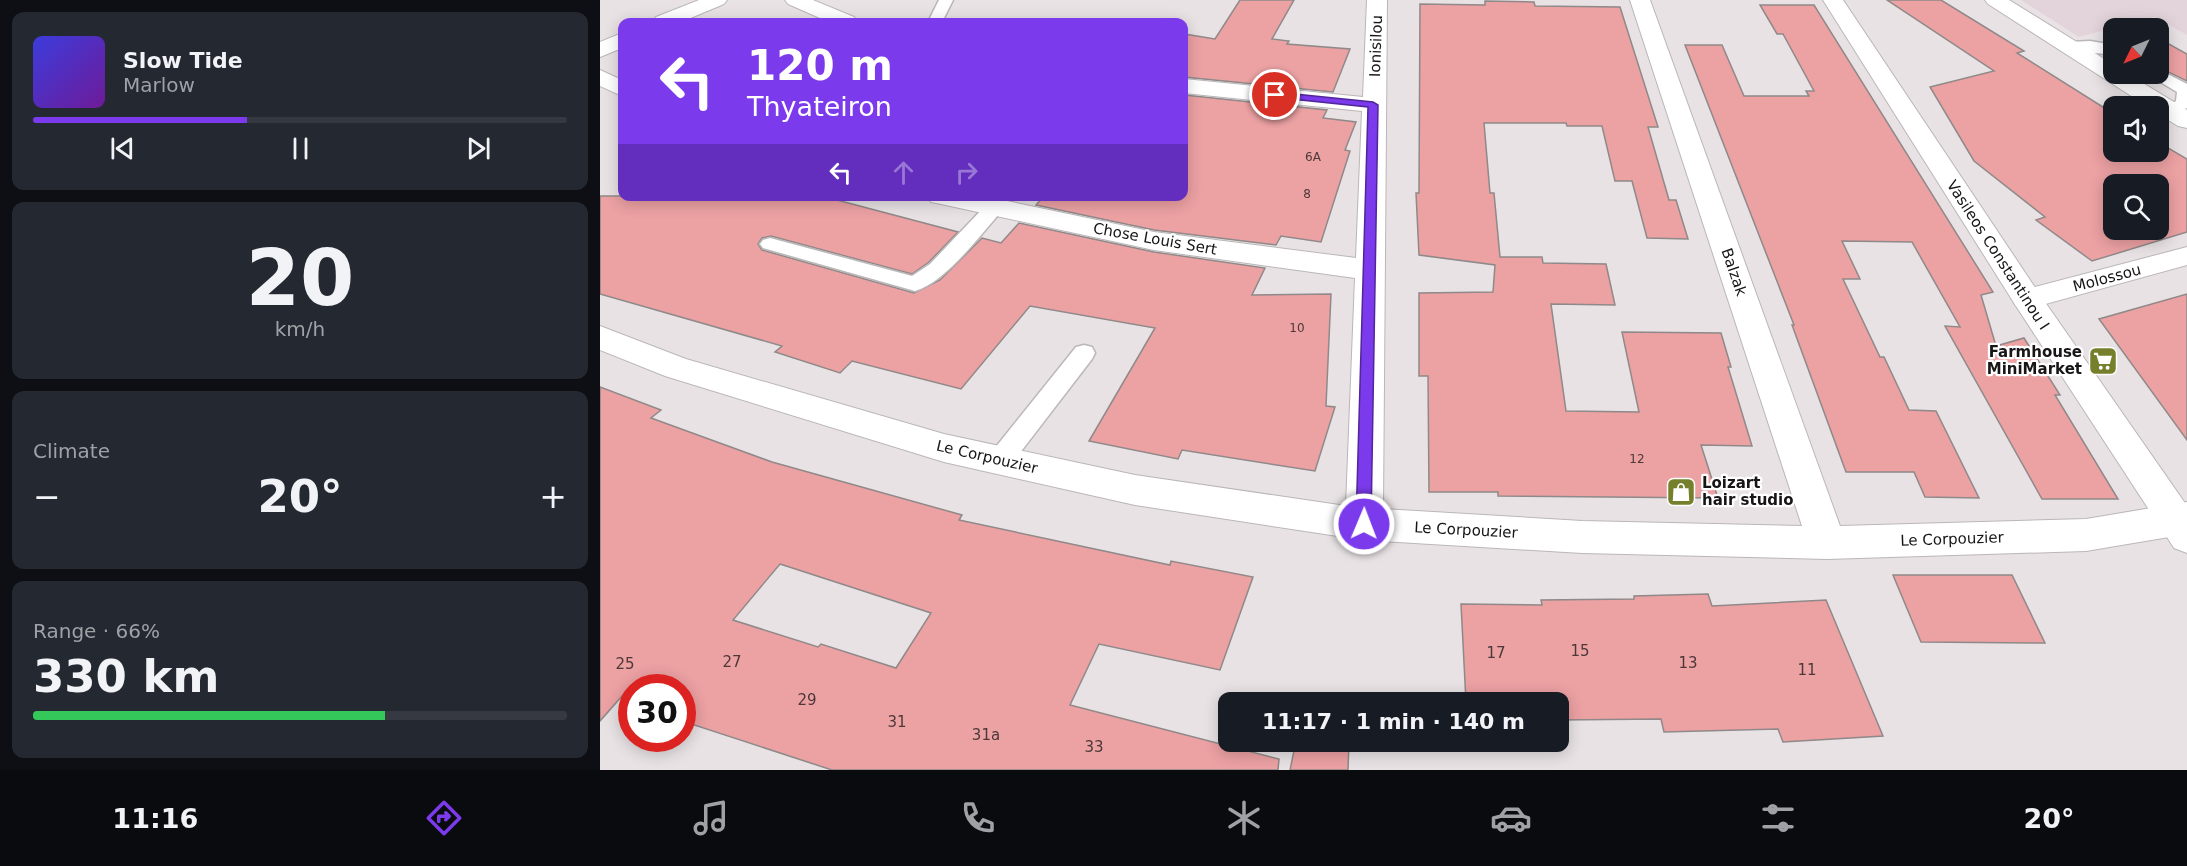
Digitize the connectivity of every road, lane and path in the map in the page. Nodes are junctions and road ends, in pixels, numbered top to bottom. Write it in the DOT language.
graph roads {
  1 [pos="717,0"];
  2 [pos="795,0"];
  3 [pos="946,0"];
  4 [pos="1377,0"];
  5 [pos="1640,0"];
  6 [pos="1833,0"];
  7 [pos="1990,2"];
  8 [pos="674,18"];
  9 [pos="837,18"];
  10 [pos="937,18"];
  11 [pos="618,42"];
  12 [pos="2068,47"];
  13 [pos="2103,48"];
  14 [pos="600,50"];
  15 [pos="600,77"];
  16 [pos="2169,81"];
  17 [pos="618,87"];
  18 [pos="1188,87"];
  19 [pos="2124,96"];
  20 [pos="1373,105"];
  21 [pos="2172,117"];
  22 [pos="2187,137"];
  23 [pos="963,201"];
  24 [pos="994,208"];
  25 [pos="770,244"];
  26 [pos="2187,256"];
  27 [pos="1371,270"];
  28 [pos="2027,299"];
  29 [pos="600,338"];
  30 [pos="1084,353"];
  31 [pos="1000,460"];
  32 [pos="1364,524"];
  33 [pos="2183,526"];
  34 [pos="1827,543"];
  1 -- 8 [label="street"];
  2 -- 9 [label="street"];
  3 -- 10 [label="lane"];
  4 -- 20 [label="street, Ionisilou"];
  5 -- 34 [label="street, Balzak"];
  6 -- 28 [label="street, Vasileos Constantinou I"];
  7 -- 12 [label="street"];
  7 -- 19 [label="street"];
  11 -- 14 [label="street"];
  12 -- 13 [label="lane"];
  12 -- 21 [label="street"];
  15 -- 17 [label="street"];
  16 -- 21 [label="lane"];
  18 -- 20 [label="street"];
  20 -- 27 [label="street, Ionisilou"];
  21 -- 22 [label="street"];
  23 -- 24 [label="street, Chose Louis Sert"];
  24 -- 25 [label="lane"];
  24 -- 27 [label="street, Chose Louis Sert"];
  26 -- 28 [label="street, Molossou"];
  27 -- 32 [label="street, Ionisilou"];
  28 -- 33 [label="street, Vasileos Constantinou I"];
  29 -- 31 [label="street, Le Corpouzier"];
  30 -- 31 [label="lane"];
  31 -- 32 [label="street, Le Corpouzier"];
  32 -- 34 [label="street, Le Corpouzier"];
  33 -- 34 [label="street, Le Corpouzier"];
}
